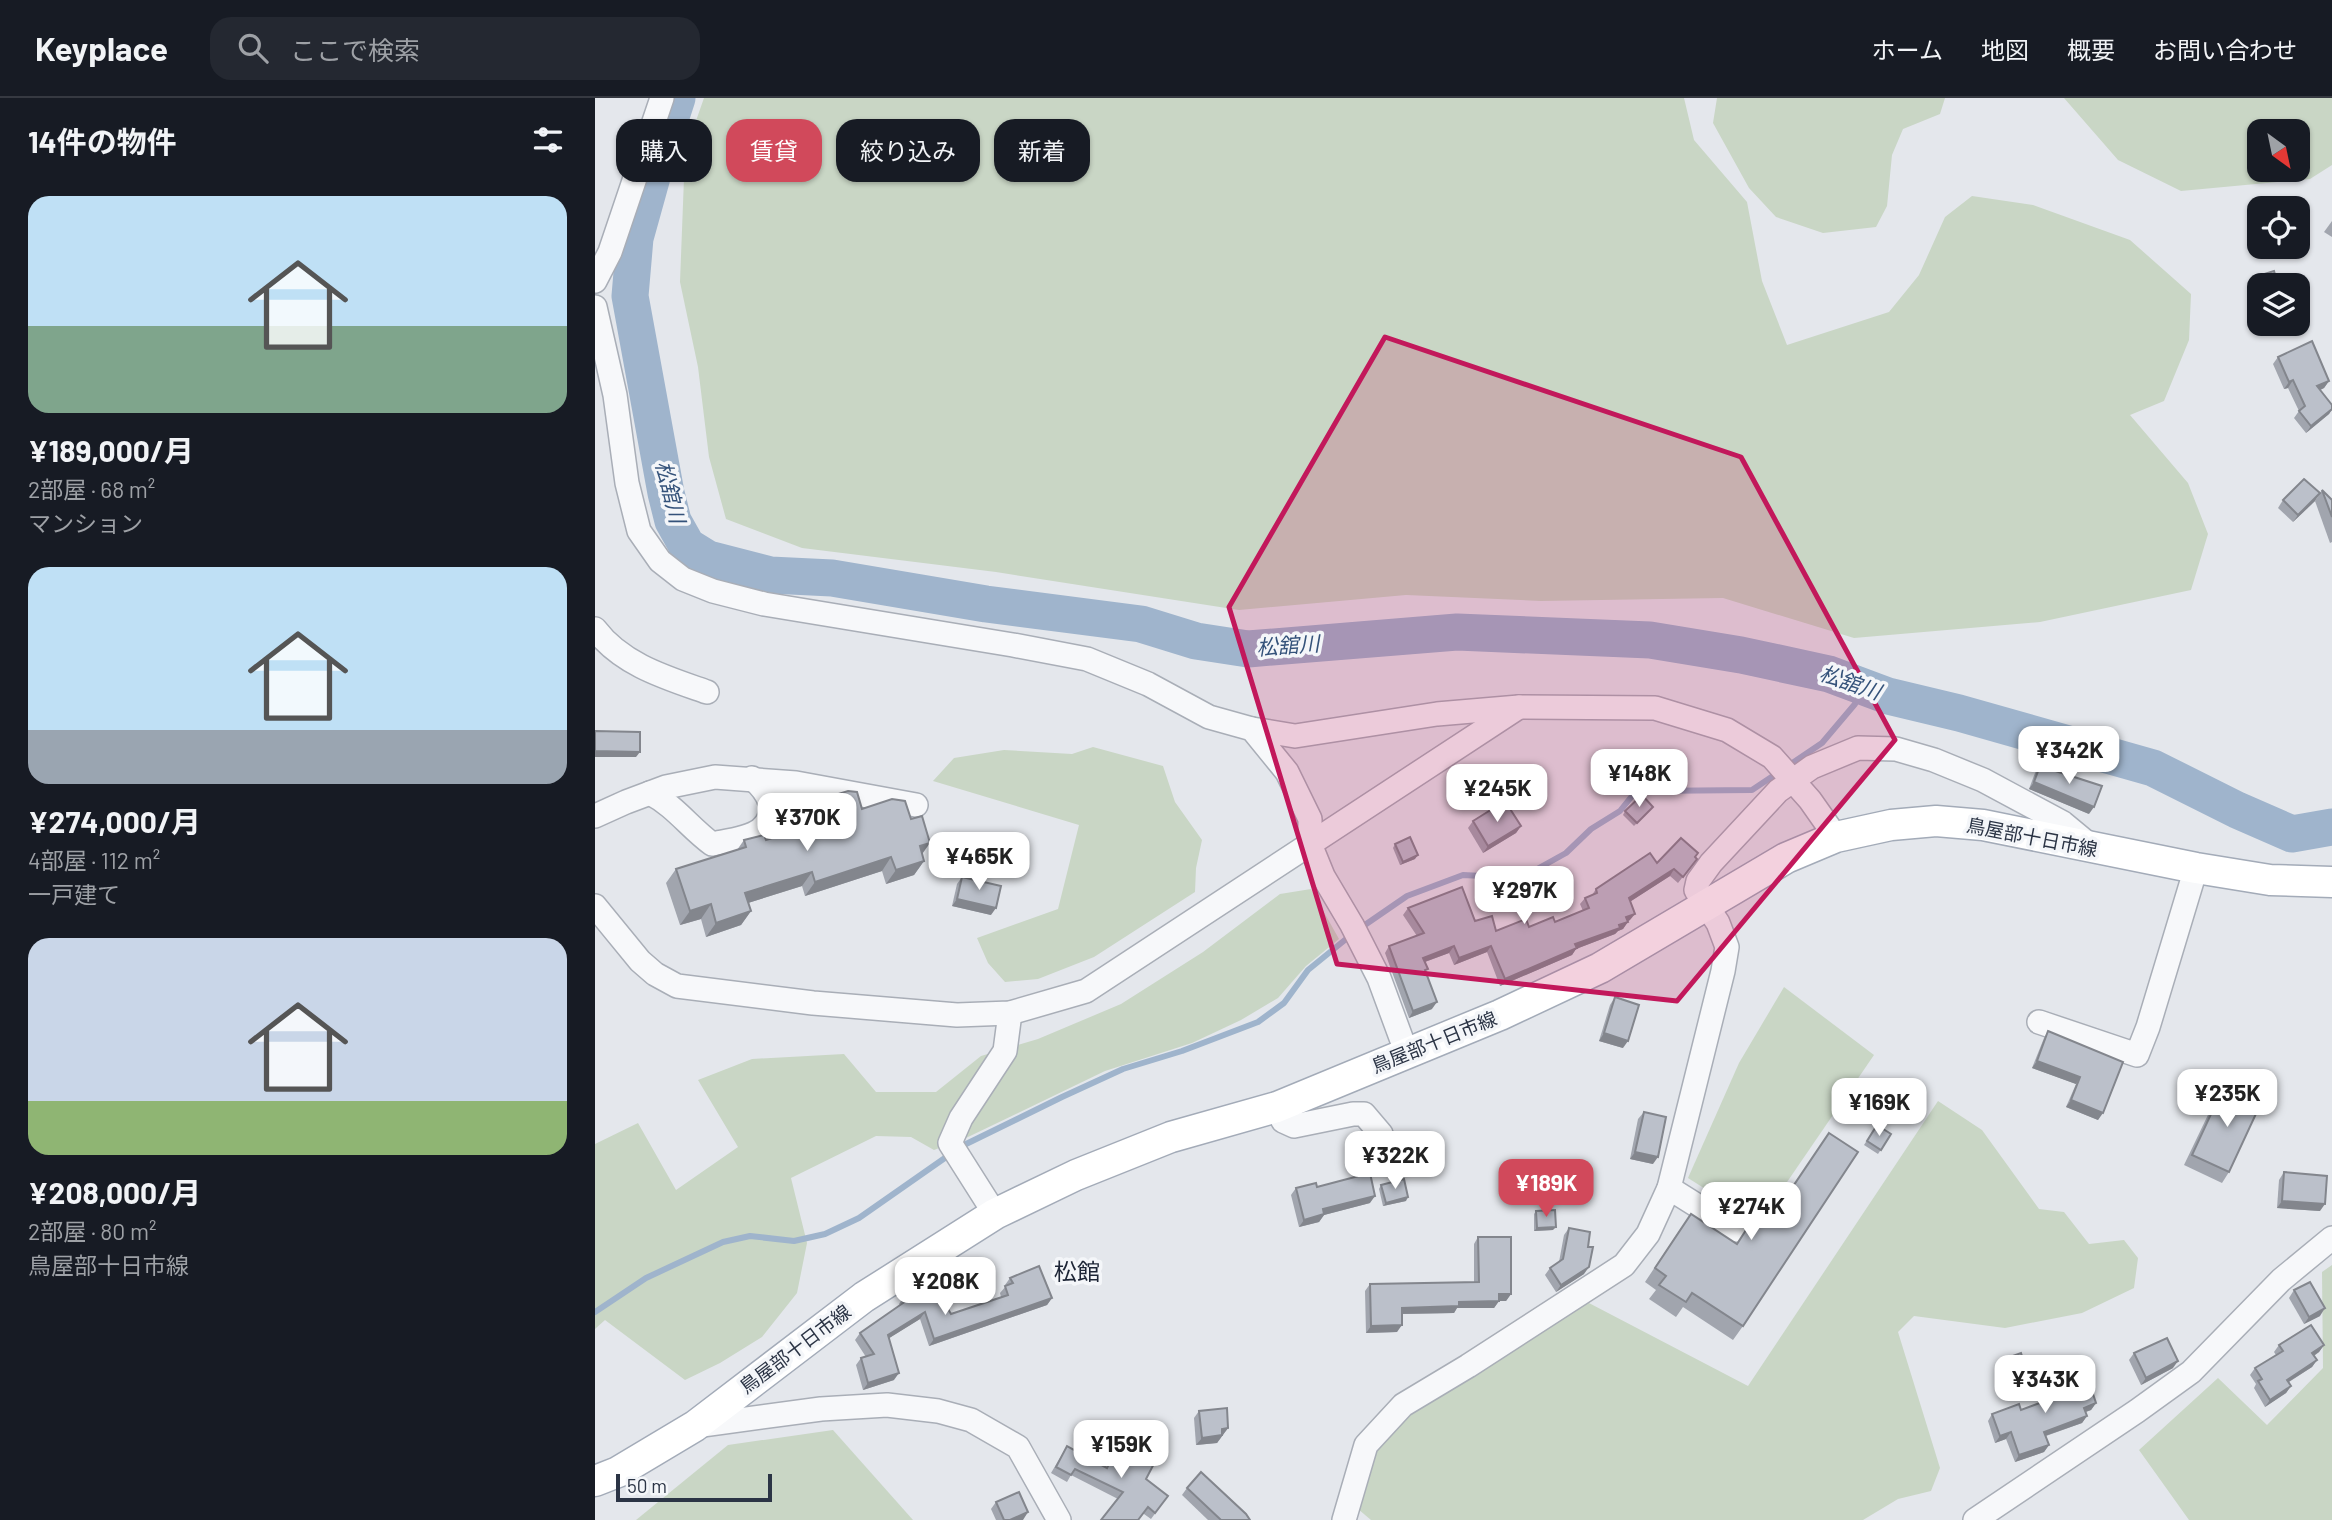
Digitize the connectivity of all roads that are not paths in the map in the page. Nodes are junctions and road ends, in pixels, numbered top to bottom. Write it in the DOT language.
graph roads {
  1 [pos="661,98"];
  2 [pos="595,281"];
  3 [pos="595,307"];
  4 [pos="595,629"];
  5 [pos="708,692"];
  6 [pos="1519,707"];
  7 [pos="1252,729"];
  8 [pos="752,778"];
  9 [pos="1792,780"];
  10 [pos="650,793"];
  11 [pos="916,805"];
  12 [pos="595,816"];
  13 [pos="1836,837"];
  14 [pos="1310,845"];
  15 [pos="2094,849"];
  16 [pos="2196,868"];
  17 [pos="2332,882"];
  18 [pos="595,906"];
  19 [pos="1706,907"];
  20 [pos="1010,1013"];
  21 [pos="2039,1022"];
  22 [pos="1407,1054"];
  23 [pos="1277,1107"];
  24 [pos="1387,1157"];
  25 [pos="1669,1188"];
  26 [pos="995,1214"];
  27 [pos="1736,1230"];
  28 [pos="2332,1238"];
  29 [pos="695,1426"];
  30 [pos="595,1481"];
  31 [pos="1059,1520"];
  32 [pos="1344,1520"];
  33 [pos="1975,1520"];
  1 -- 2 [label="street"];
  3 -- 7 [label="street"];
  4 -- 5 [label="street"];
  6 -- 7 [label="street"];
  6 -- 9 [label="street"];
  6 -- 14 [label="street"];
  7 -- 14 [label="street"];
  8 -- 10 [label="street"];
  8 -- 10 [label="street"];
  8 -- 11 [label="street"];
  9 -- 13 [label="street"];
  9 -- 15 [label="street"];
  9 -- 19 [label="street"];
  10 -- 12 [label="street"];
  13 -- 15 [label="main road, 鳥屋部十日市線"];
  13 -- 19 [label="main road, 鳥屋部十日市線"];
  14 -- 20 [label="street"];
  14 -- 22 [label="street"];
  15 -- 16 [label="main road, 鳥屋部十日市線"];
  16 -- 17 [label="main road, 鳥屋部十日市線"];
  16 -- 21 [label="street"];
  18 -- 20 [label="street"];
  19 -- 22 [label="main road, 鳥屋部十日市線"];
  19 -- 25 [label="street"];
  20 -- 26 [label="street"];
  22 -- 23 [label="main road, 鳥屋部十日市線"];
  23 -- 24 [label="street"];
  23 -- 26 [label="main road, 鳥屋部十日市線"];
  25 -- 27 [label="street"];
  25 -- 32 [label="street"];
  26 -- 29 [label="main road, 鳥屋部十日市線"];
  28 -- 33 [label="street"];
  29 -- 30 [label="main road, 鳥屋部十日市線"];
  29 -- 31 [label="street"];
}
